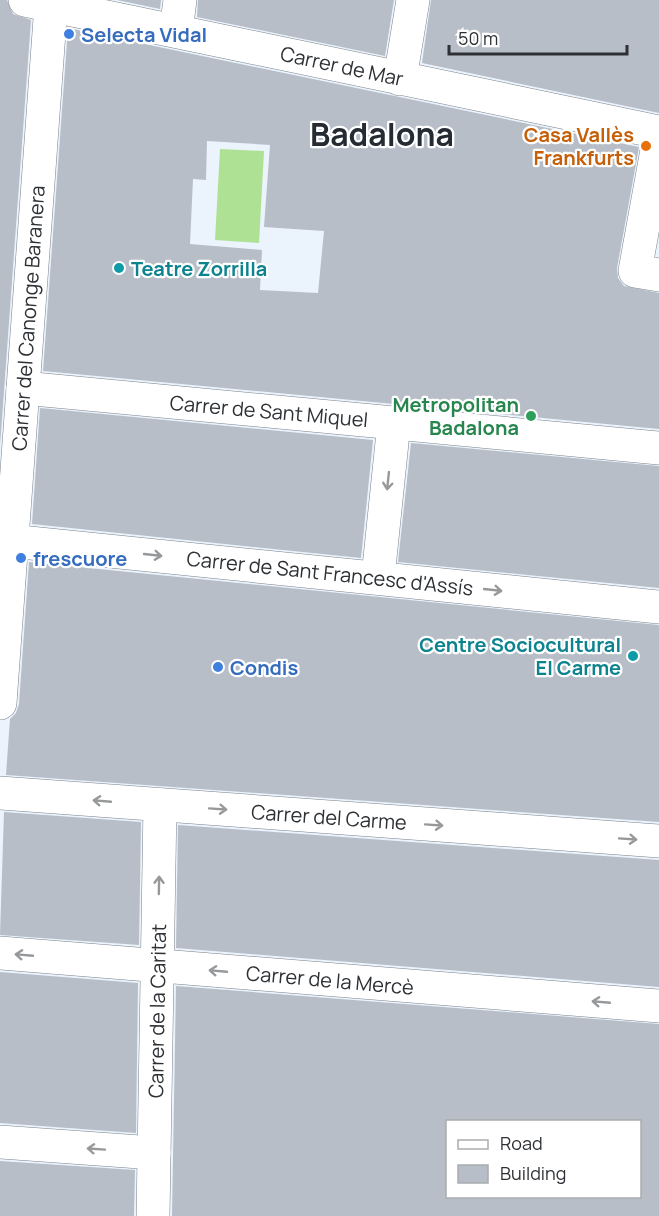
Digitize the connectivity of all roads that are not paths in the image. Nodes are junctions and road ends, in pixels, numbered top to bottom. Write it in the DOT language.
graph roads {
  1 [pos="413,0"];
  2 [pos="38,3"];
  3 [pos="178,15"];
  4 [pos="400,79"];
  5 [pos="659,132"];
  6 [pos="659,140"];
  7 [pos="659,275"];
  8 [pos="22,388"];
  9 [pos="394,423"];
  10 [pos="659,448"];
  11 [pos="6,541"];
  12 [pos="378,577"];
  13 [pos="659,607"];
  14 [pos="0,703"];
  15 [pos="0,793"];
  16 [pos="160,805"];
  17 [pos="659,841"];
  18 [pos="0,953"];
  19 [pos="158,966"];
  20 [pos="659,1006"];
  21 [pos="0,1142"];
  22 [pos="154,1153"];
  23 [pos="153,1216"];
  1 -- 4 [label="street"];
  2 -- 3 [label="street, Carrer de Mar"];
  2 -- 8 [label="street, Carrer del Canonge Baranera"];
  3 -- 4 [label="street, Carrer de Mar"];
  4 -- 5 [label="street, Carrer de Mar"];
  6 -- 7 [label="street"];
  8 -- 9 [label="street, Carrer de Sant Miquel"];
  8 -- 11 [label="street, Carrer del Canonge Baranera"];
  9 -- 10 [label="street, Carrer de Sant Miquel"];
  9 -- 12 [label="street, one-way"];
  11 -- 12 [label="street, Carrer de Sant Francesc d'Assís, one-way"];
  11 -- 14 [label="street, Carrer del Canonge Baranera"];
  12 -- 13 [label="street, Carrer de Sant Francesc d'Assís, one-way"];
  16 -- 15 [label="street, Carrer del Carme, one-way"];
  16 -- 17 [label="street, Carrer del Carme, one-way"];
  19 -- 16 [label="street, Carrer de la Caritat, one-way"];
  19 -- 18 [label="street, Carrer de la Mercè, one-way"];
  20 -- 19 [label="street, Carrer de la Mercè, one-way"];
  19 -- 22 [label="street, Carrer de la Caritat"];
  22 -- 21 [label="street, one-way"];
  22 -- 23 [label="street, Carrer de la Caritat"];
}
